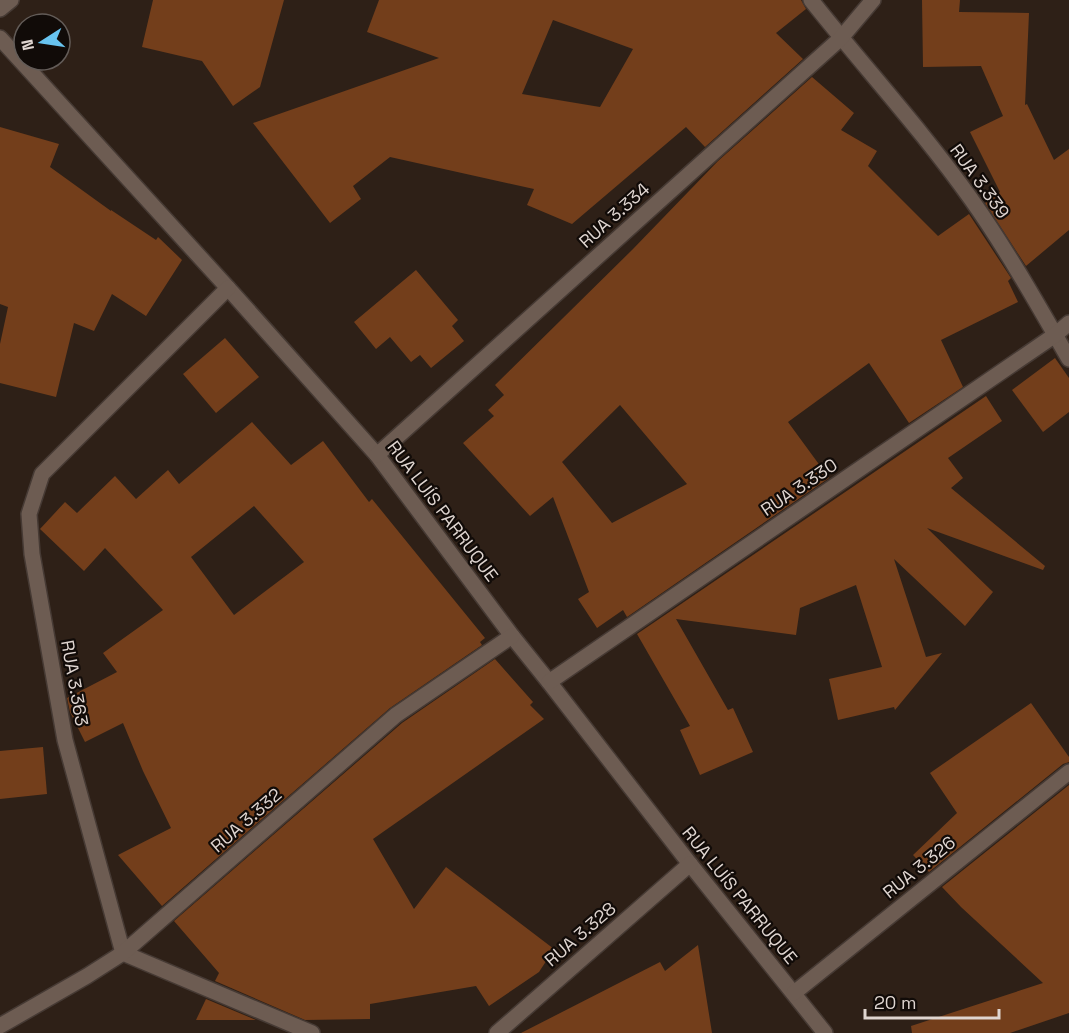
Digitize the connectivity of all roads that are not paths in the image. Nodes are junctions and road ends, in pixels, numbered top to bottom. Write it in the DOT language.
graph roads {
  1 [pos="10,0"];
  2 [pos="811,0"];
  3 [pos="873,0"];
  4 [pos="0,9"];
  5 [pos="0,38"];
  6 [pos="841,38"];
  7 [pos="228,288"];
  8 [pos="1069,323"];
  9 [pos="1055,335"];
  10 [pos="1069,359"];
  11 [pos="377,455"];
  12 [pos="512,636"];
  13 [pos="549,681"];
  14 [pos="1069,772"];
  15 [pos="690,864"];
  16 [pos="123,953"];
  17 [pos="794,993"];
  18 [pos="0,1026"];
  19 [pos="312,1033"];
  20 [pos="497,1033"];
  21 [pos="825,1033"];
  1 -- 4 [label="street"];
  2 -- 6 [label="street, RUA 3.339"];
  3 -- 6 [label="street, RUA 3.334"];
  5 -- 7 [label="street, RUA LUÍS PARRUQUE"];
  6 -- 9 [label="street, RUA 3.339"];
  6 -- 11 [label="street, RUA 3.334"];
  7 -- 11 [label="street, RUA LUÍS PARRUQUE"];
  7 -- 16 [label="street, RUA 3.363"];
  8 -- 9 [label="street, RUA 3.330"];
  9 -- 10 [label="street, RUA 3.339"];
  9 -- 13 [label="street, RUA 3.330"];
  11 -- 12 [label="street, RUA LUÍS PARRUQUE"];
  12 -- 13 [label="street, RUA LUÍS PARRUQUE"];
  12 -- 16 [label="street, RUA 3.332"];
  13 -- 15 [label="street, RUA LUÍS PARRUQUE"];
  14 -- 17 [label="street, RUA 3.326"];
  15 -- 17 [label="street, RUA LUÍS PARRUQUE"];
  15 -- 20 [label="street, RUA 3.328"];
  16 -- 18 [label="street, RUA 3.332"];
  16 -- 19 [label="street"];
  17 -- 21 [label="street, RUA LUÍS PARRUQUE"];
}
